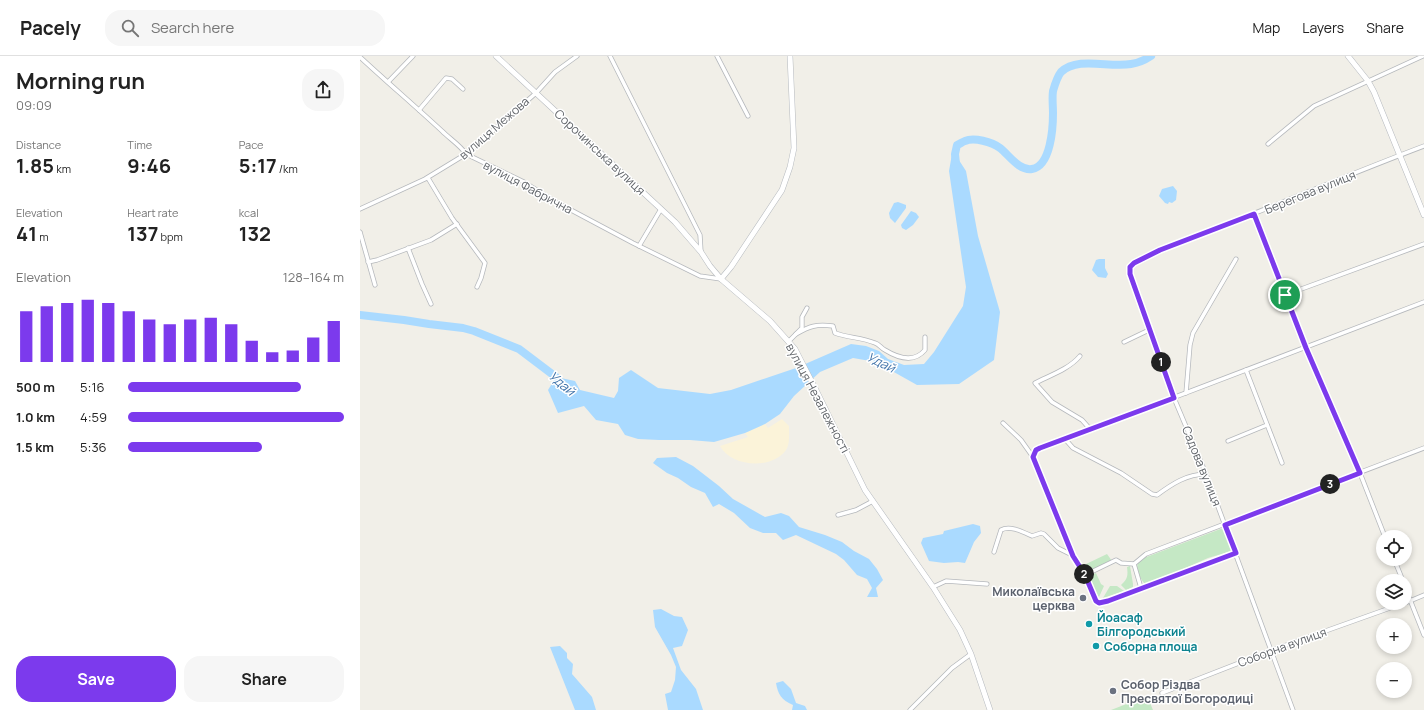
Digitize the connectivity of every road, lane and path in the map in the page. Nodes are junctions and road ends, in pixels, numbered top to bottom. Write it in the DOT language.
graph roads {
  1 [pos="412,56"];
  2 [pos="496,56"];
  3 [pos="577,56"];
  4 [pos="610,56"];
  5 [pos="717,56"];
  6 [pos="790,56"];
  7 [pos="1348,56"];
  8 [pos="1423,56"];
  9 [pos="360,57"];
  10 [pos="1368,81"];
  11 [pos="388,82"];
  12 [pos="463,89"];
  13 [pos="536,93"];
  14 [pos="419,110"];
  15 [pos="748,116"];
  16 [pos="1268,144"];
  17 [pos="1424,146"];
  18 [pos="466,154"];
  19 [pos="1400,155"];
  20 [pos="428,178"];
  21 [pos="360,209"];
  22 [pos="661,209"];
  23 [pos="1254,214"];
  24 [pos="1424,215"];
  25 [pos="457,224"];
  26 [pos="360,232"];
  27 [pos="1424,244"];
  28 [pos="638,246"];
  29 [pos="408,248"];
  30 [pos="701,252"];
  31 [pos="1236,259"];
  32 [pos="368,262"];
  33 [pos="1130,267"];
  34 [pos="721,279"];
  35 [pos="375,285"];
  36 [pos="477,287"];
  37 [pos="1285,295"];
  38 [pos="1424,302"];
  39 [pos="431,304"];
  40 [pos="807,308"];
  41 [pos="1149,330"];
  42 [pos="796,334"];
  43 [pos="925,337"];
  44 [pos="789,341"];
  45 [pos="1124,342"];
  46 [pos="1306,348"];
  47 [pos="1080,356"];
  48 [pos="1246,370"];
  49 [pos="1186,393"];
  50 [pos="1174,398"];
  51 [pos="1003,423"];
  52 [pos="1267,426"];
  53 [pos="1090,429"];
  54 [pos="1065,439"];
  55 [pos="1228,441"];
  56 [pos="1424,448"];
  57 [pos="1033,457"];
  58 [pos="1282,463"];
  59 [pos="1360,473"];
  60 [pos="1206,474"];
  61 [pos="873,501"];
  62 [pos="838,515"];
  63 [pos="1225,525"];
  64 [pos="1382,530"];
  65 [pos="994,552"];
  66 [pos="1236,553"];
  67 [pos="1073,556"];
  68 [pos="1134,564"];
  69 [pos="1085,575"];
  70 [pos="987,584"];
  71 [pos="933,587"];
  72 [pos="1141,588"];
  73 [pos="1424,595"];
  74 [pos="1412,600"];
  75 [pos="1412,606"];
  76 [pos="1384,610"];
  77 [pos="1424,635"];
  78 [pos="1270,650"];
  79 [pos="971,654"];
  80 [pos="1162,692"];
  81 [pos="910,710"];
  82 [pos="990,710"];
  83 [pos="1293,710"];
  1 -- 11 [label="street"];
  2 -- 13 [label="main road, Сорочинська вулиця"];
  3 -- 13 [label="street, вулиця Межова"];
  4 -- 30 [label="street, вулиця Незалежності"];
  5 -- 15 [label="street"];
  6 -- 34 [label="main road"];
  7 -- 10 [label="main road"];
  8 -- 10 [label="street"];
  9 -- 11 [label="street, вулиця Фабрична"];
  10 -- 16 [label="street"];
  10 -- 19 [label="main road"];
  11 -- 14 [label="street, вулиця Фабрична"];
  12 -- 14 [label="street"];
  13 -- 18 [label="street, вулиця Межова"];
  13 -- 22 [label="main road, Сорочинська вулиця"];
  14 -- 18 [label="street, вулиця Фабрична"];
  17 -- 19 [label="street, Берегова вулиця"];
  18 -- 20 [label="street, вулиця Межова"];
  18 -- 28 [label="street, вулиця Фабрична"];
  19 -- 23 [label="street, Берегова вулиця"];
  19 -- 24 [label="main road"];
  20 -- 21 [label="street, вулиця Межова"];
  20 -- 25 [label="street"];
  22 -- 28 [label="street"];
  22 -- 30 [label="main road, Сорочинська вулиця"];
  23 -- 33 [label="street, Берегова вулиця"];
  23 -- 37 [label="street"];
  25 -- 29 [label="street"];
  25 -- 36 [label="street"];
  26 -- 32 [label="street"];
  27 -- 37 [label="street"];
  28 -- 34 [label="street, вулиця Фабрична"];
  29 -- 32 [label="street"];
  29 -- 39 [label="street"];
  30 -- 34 [label="main road, вулиця Незалежності"];
  31 -- 49 [label="street"];
  32 -- 35 [label="street"];
  33 -- 41 [label="street, Садова вулиця"];
  34 -- 44 [label="main road, вулиця Незалежності"];
  37 -- 46 [label="street"];
  38 -- 46 [label="street"];
  40 -- 42 [label="street"];
  41 -- 45 [label="street"];
  41 -- 50 [label="street, Садова вулиця"];
  42 -- 43 [label="street"];
  42 -- 44 [label="street"];
  44 -- 61 [label="main road, вулиця Незалежності"];
  46 -- 48 [label="street"];
  46 -- 59 [label="street"];
  47 -- 53 [label="street"];
  48 -- 49 [label="street"];
  48 -- 52 [label="street"];
  49 -- 50 [label="street"];
  50 -- 53 [label="street"];
  50 -- 60 [label="street, Садова вулиця"];
  51 -- 57 [label="street"];
  52 -- 55 [label="street"];
  52 -- 58 [label="street"];
  53 -- 54 [label="street"];
  54 -- 57 [label="street"];
  54 -- 60 [label="street"];
  56 -- 59 [label="street"];
  57 -- 67 [label="street"];
  59 -- 63 [label="street"];
  59 -- 64 [label="street"];
  60 -- 63 [label="street, Садова вулиця"];
  61 -- 62 [label="street"];
  61 -- 71 [label="main road, вулиця Незалежності"];
  63 -- 66 [label="street, Садова вулиця"];
  63 -- 68 [label="street"];
  65 -- 67 [label="street"];
  66 -- 72 [label="street"];
  66 -- 78 [label="street, Садова вулиця"];
  67 -- 69 [label="street"];
  68 -- 69 [label="street"];
  68 -- 72 [label="street"];
  69 -- 72 [label="street"];
  70 -- 71 [label="street"];
  71 -- 79 [label="main road, вулиця Незалежності"];
  73 -- 74 [label="street, Соборна вулиця"];
  75 -- 77 [label="street"];
  76 -- 78 [label="street, Соборна вулиця"];
  78 -- 80 [label="street, Соборна вулиця"];
  78 -- 83 [label="street, Садова вулиця"];
  79 -- 81 [label="street"];
  79 -- 82 [label="main road, вулиця Незалежності"];
}
